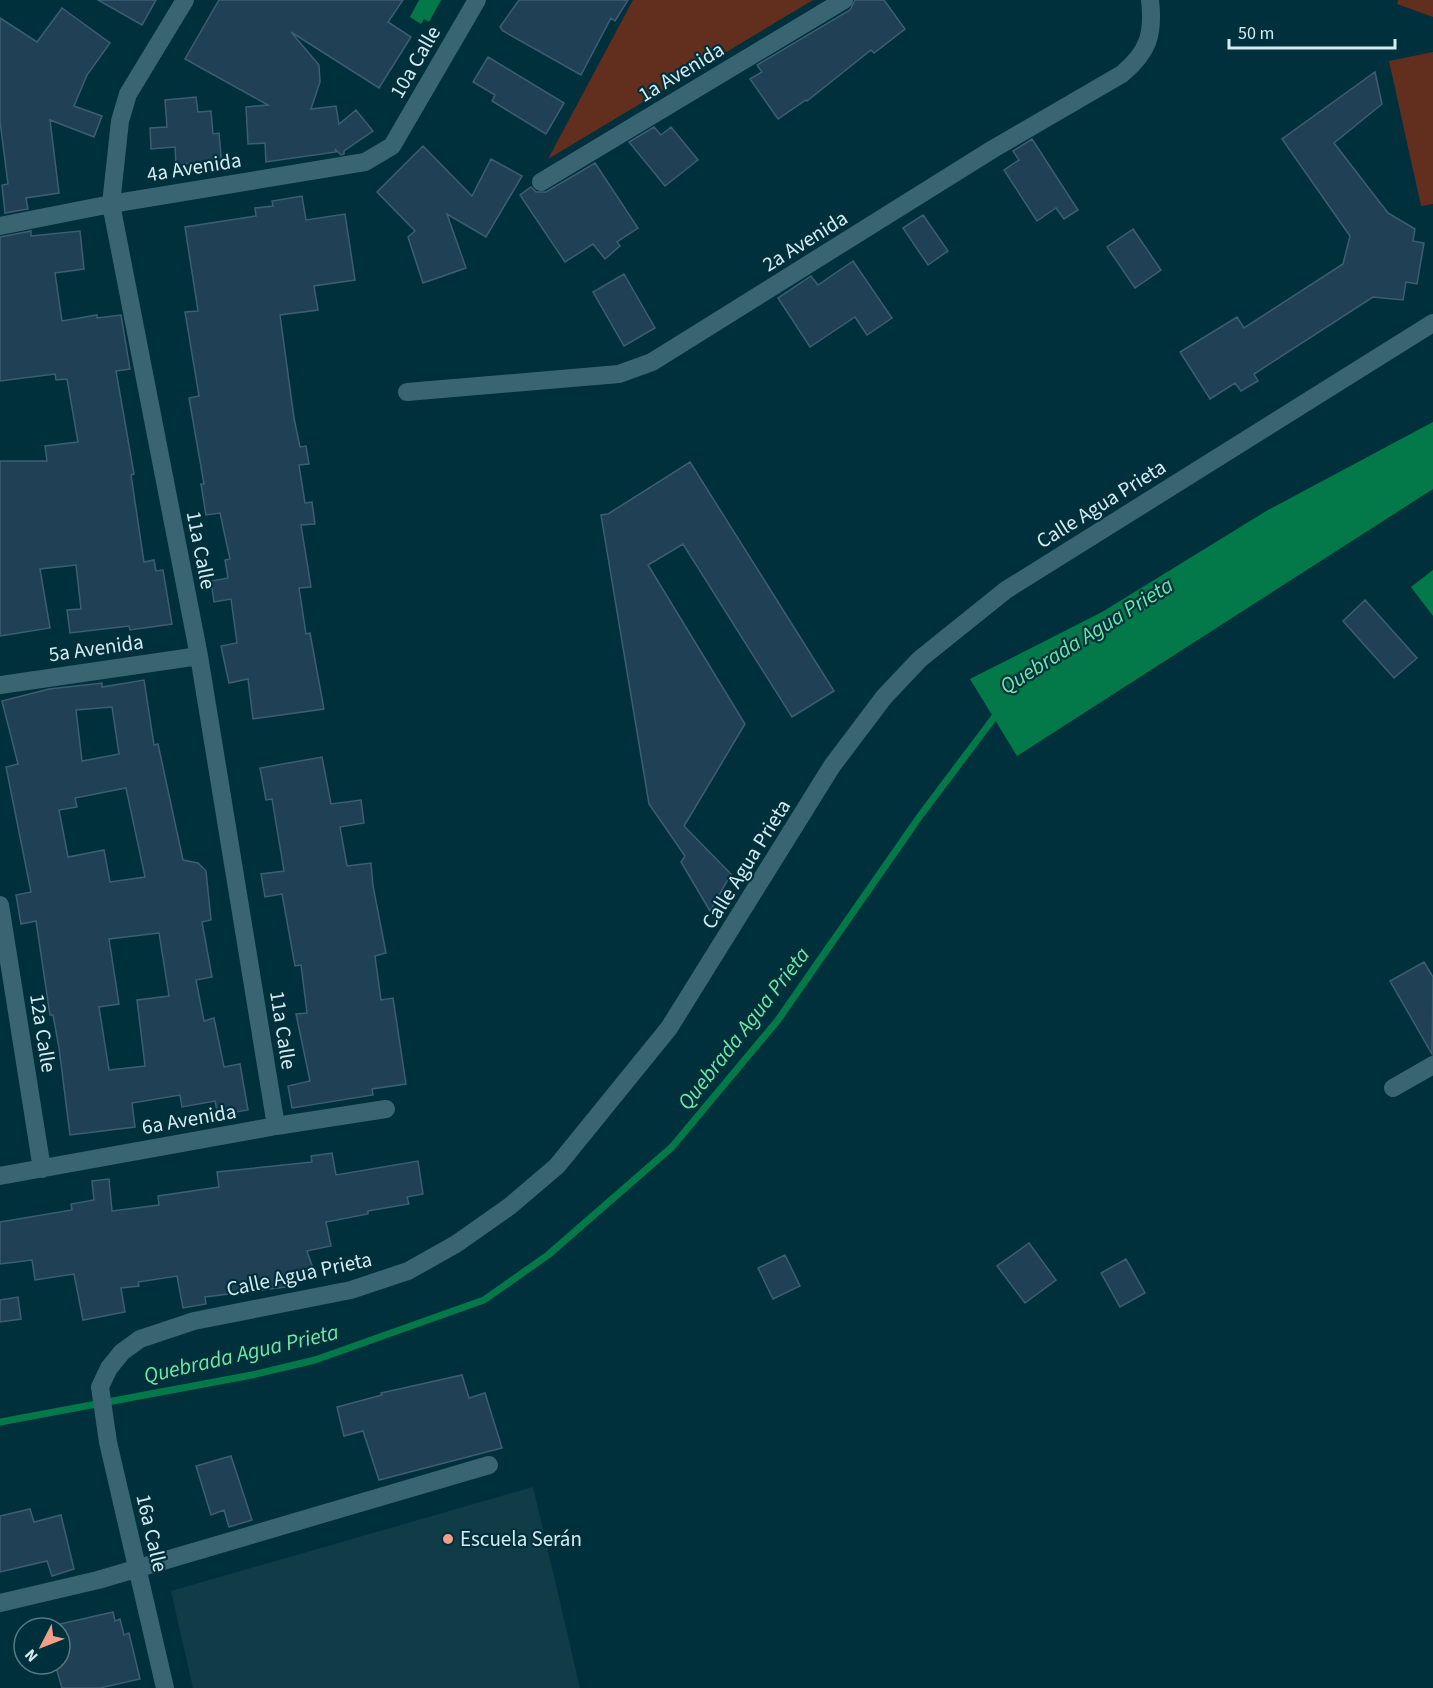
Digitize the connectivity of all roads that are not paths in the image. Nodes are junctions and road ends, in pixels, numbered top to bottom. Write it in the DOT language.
graph roads {
  1 [pos="185,0"];
  2 [pos="477,0"];
  3 [pos="844,0"];
  4 [pos="1150,0"];
  5 [pos="392,146"];
  6 [pos="541,182"];
  7 [pos="111,204"];
  8 [pos="0,226"];
  9 [pos="1433,323"];
  10 [pos="407,392"];
  11 [pos="199,656"];
  12 [pos="0,685"];
  13 [pos="0,905"];
  14 [pos="1433,1065"];
  15 [pos="1393,1088"];
  16 [pos="386,1109"];
  17 [pos="276,1126"];
  18 [pos="42,1169"];
  19 [pos="0,1176"];
  20 [pos="100,1387"];
  21 [pos="489,1465"];
  22 [pos="137,1569"];
  23 [pos="0,1603"];
  24 [pos="165,1688"];
  1 -- 7 [label="street, 11a Calle"];
  2 -- 5 [label="street, 10a Calle"];
  3 -- 6 [label="street, 1a Avenida"];
  4 -- 10 [label="street, 2a Avenida"];
  5 -- 7 [label="street, 4a Avenida"];
  7 -- 8 [label="street, 4a Avenida"];
  7 -- 11 [label="street, 11a Calle"];
  9 -- 20 [label="street, Calle Agua Prieta"];
  11 -- 12 [label="street, 5a Avenida"];
  11 -- 17 [label="street, 11a Calle"];
  13 -- 18 [label="street, 12a Calle"];
  14 -- 15 [label="street"];
  16 -- 17 [label="street, 6a Avenida"];
  17 -- 18 [label="street, 6a Avenida"];
  18 -- 19 [label="street, 6a Avenida"];
  20 -- 22 [label="street, 16a Calle"];
  21 -- 22 [label="street"];
  22 -- 23 [label="street"];
  22 -- 24 [label="street, 16a Calle"];
}
